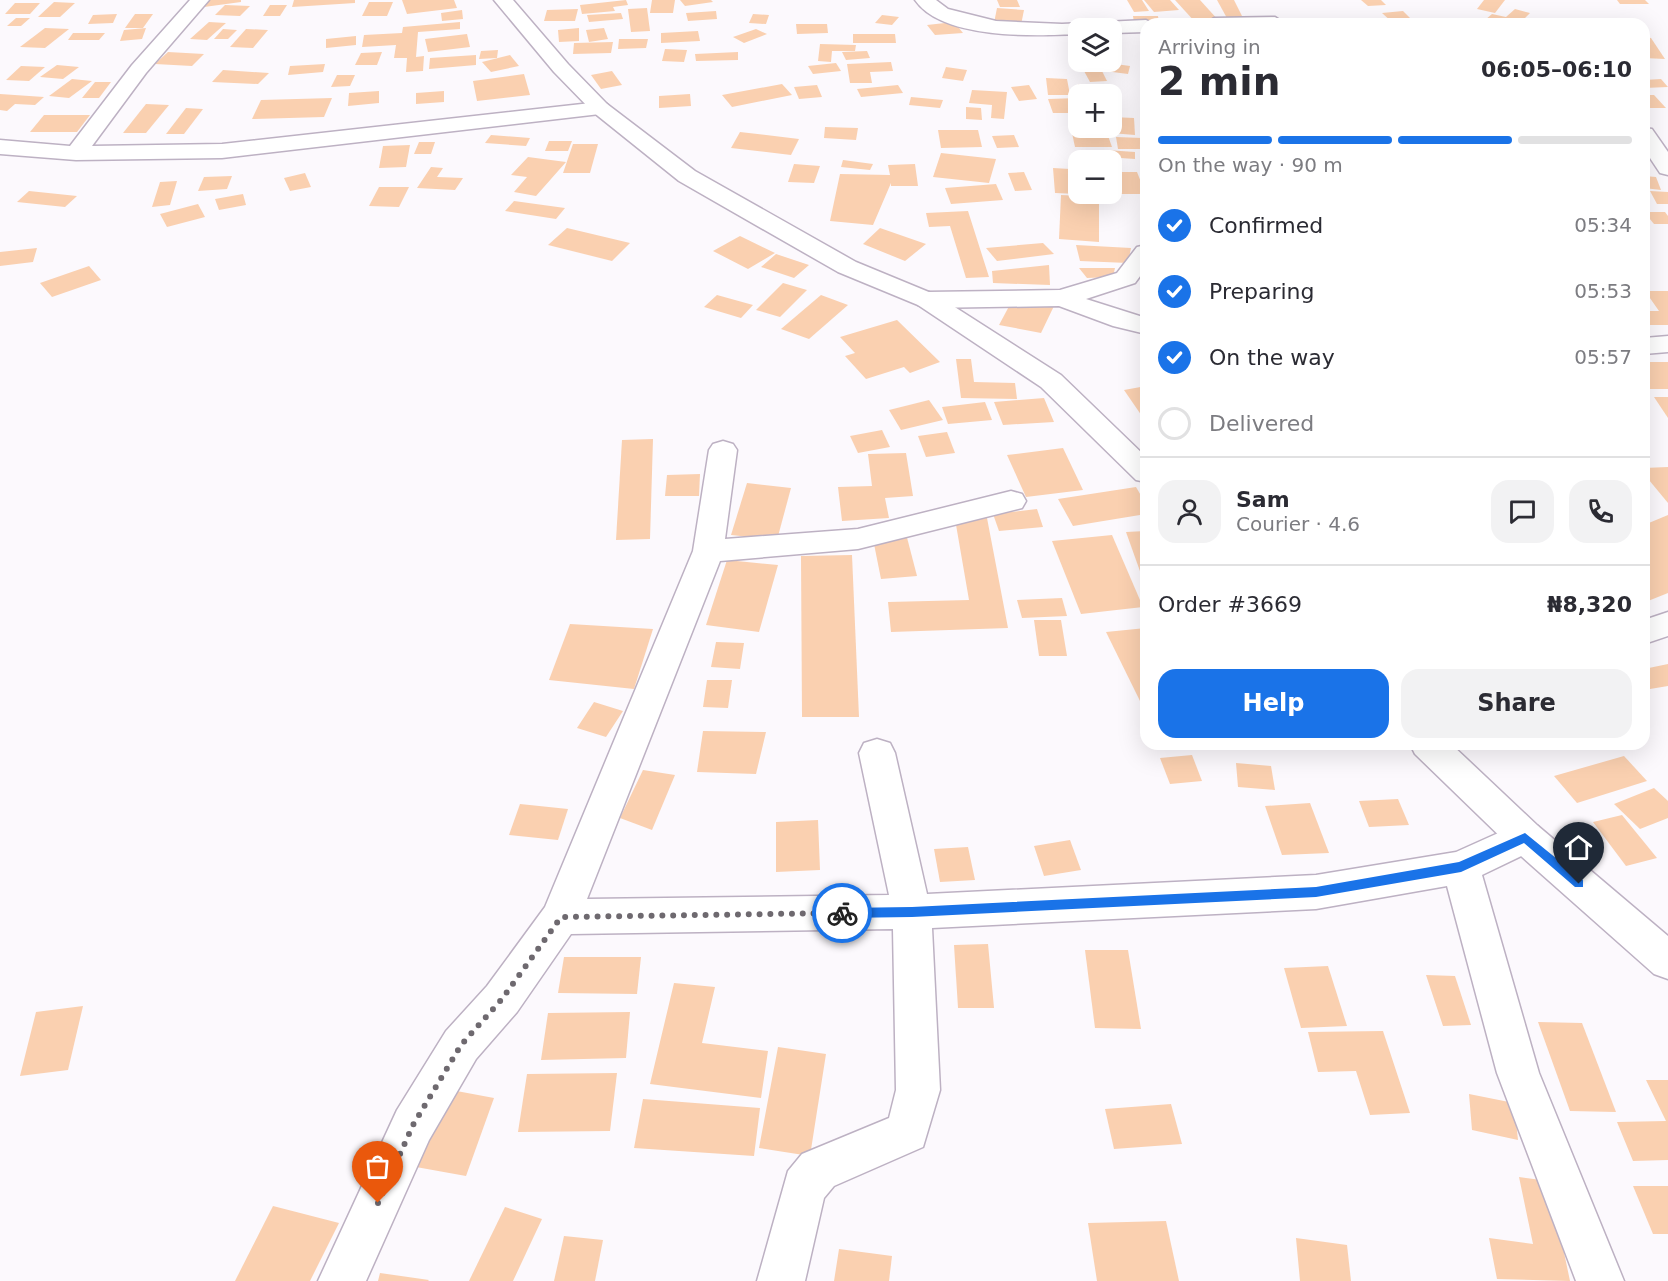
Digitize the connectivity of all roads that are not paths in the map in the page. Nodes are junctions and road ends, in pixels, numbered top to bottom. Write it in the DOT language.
graph roads {
  1 [pos="200,0"];
  2 [pos="503,0"];
  3 [pos="924,0"];
  4 [pos="1140,26"];
  5 [pos="600,108"];
  6 [pos="1650,142"];
  7 [pos="0,147"];
  8 [pos="76,153"];
  9 [pos="1668,168"];
  10 [pos="1140,260"];
  11 [pos="1062,298"];
  12 [pos="927,300"];
  13 [pos="1140,325"];
  14 [pos="1668,345"];
  15 [pos="1650,346"];
  16 [pos="723,450"];
  17 [pos="1140,467"];
  18 [pos="1011,501"];
  19 [pos="708,551"];
  20 [pos="1668,624"];
  21 [pos="1650,630"];
  22 [pos="1434,750"];
  23 [pos="877,753"];
  24 [pos="1525,837"];
  25 [pos="1461,867"];
  26 [pos="912,912"];
  27 [pos="561,917"];
  28 [pos="1668,961"];
  29 [pos="342,1281"];
  30 [pos="781,1281"];
  31 [pos="1600,1281"];
  1 -- 8 [label="street"];
  2 -- 5 [label="street"];
  3 -- 4 [label="street"];
  5 -- 8 [label="street"];
  5 -- 12 [label="street"];
  6 -- 9 [label="street"];
  7 -- 8 [label="street"];
  10 -- 11 [label="street"];
  11 -- 12 [label="street"];
  11 -- 13 [label="street"];
  12 -- 17 [label="street"];
  14 -- 15 [label="street"];
  16 -- 19 [label="street"];
  18 -- 19 [label="street"];
  19 -- 27 [label="street"];
  20 -- 21 [label="street"];
  22 -- 24 [label="street"];
  23 -- 26 [label="street"];
  24 -- 25 [label="street"];
  24 -- 28 [label="street"];
  25 -- 26 [label="street"];
  25 -- 31 [label="street"];
  26 -- 27 [label="street"];
  26 -- 30 [label="street"];
  27 -- 29 [label="street"];
}
